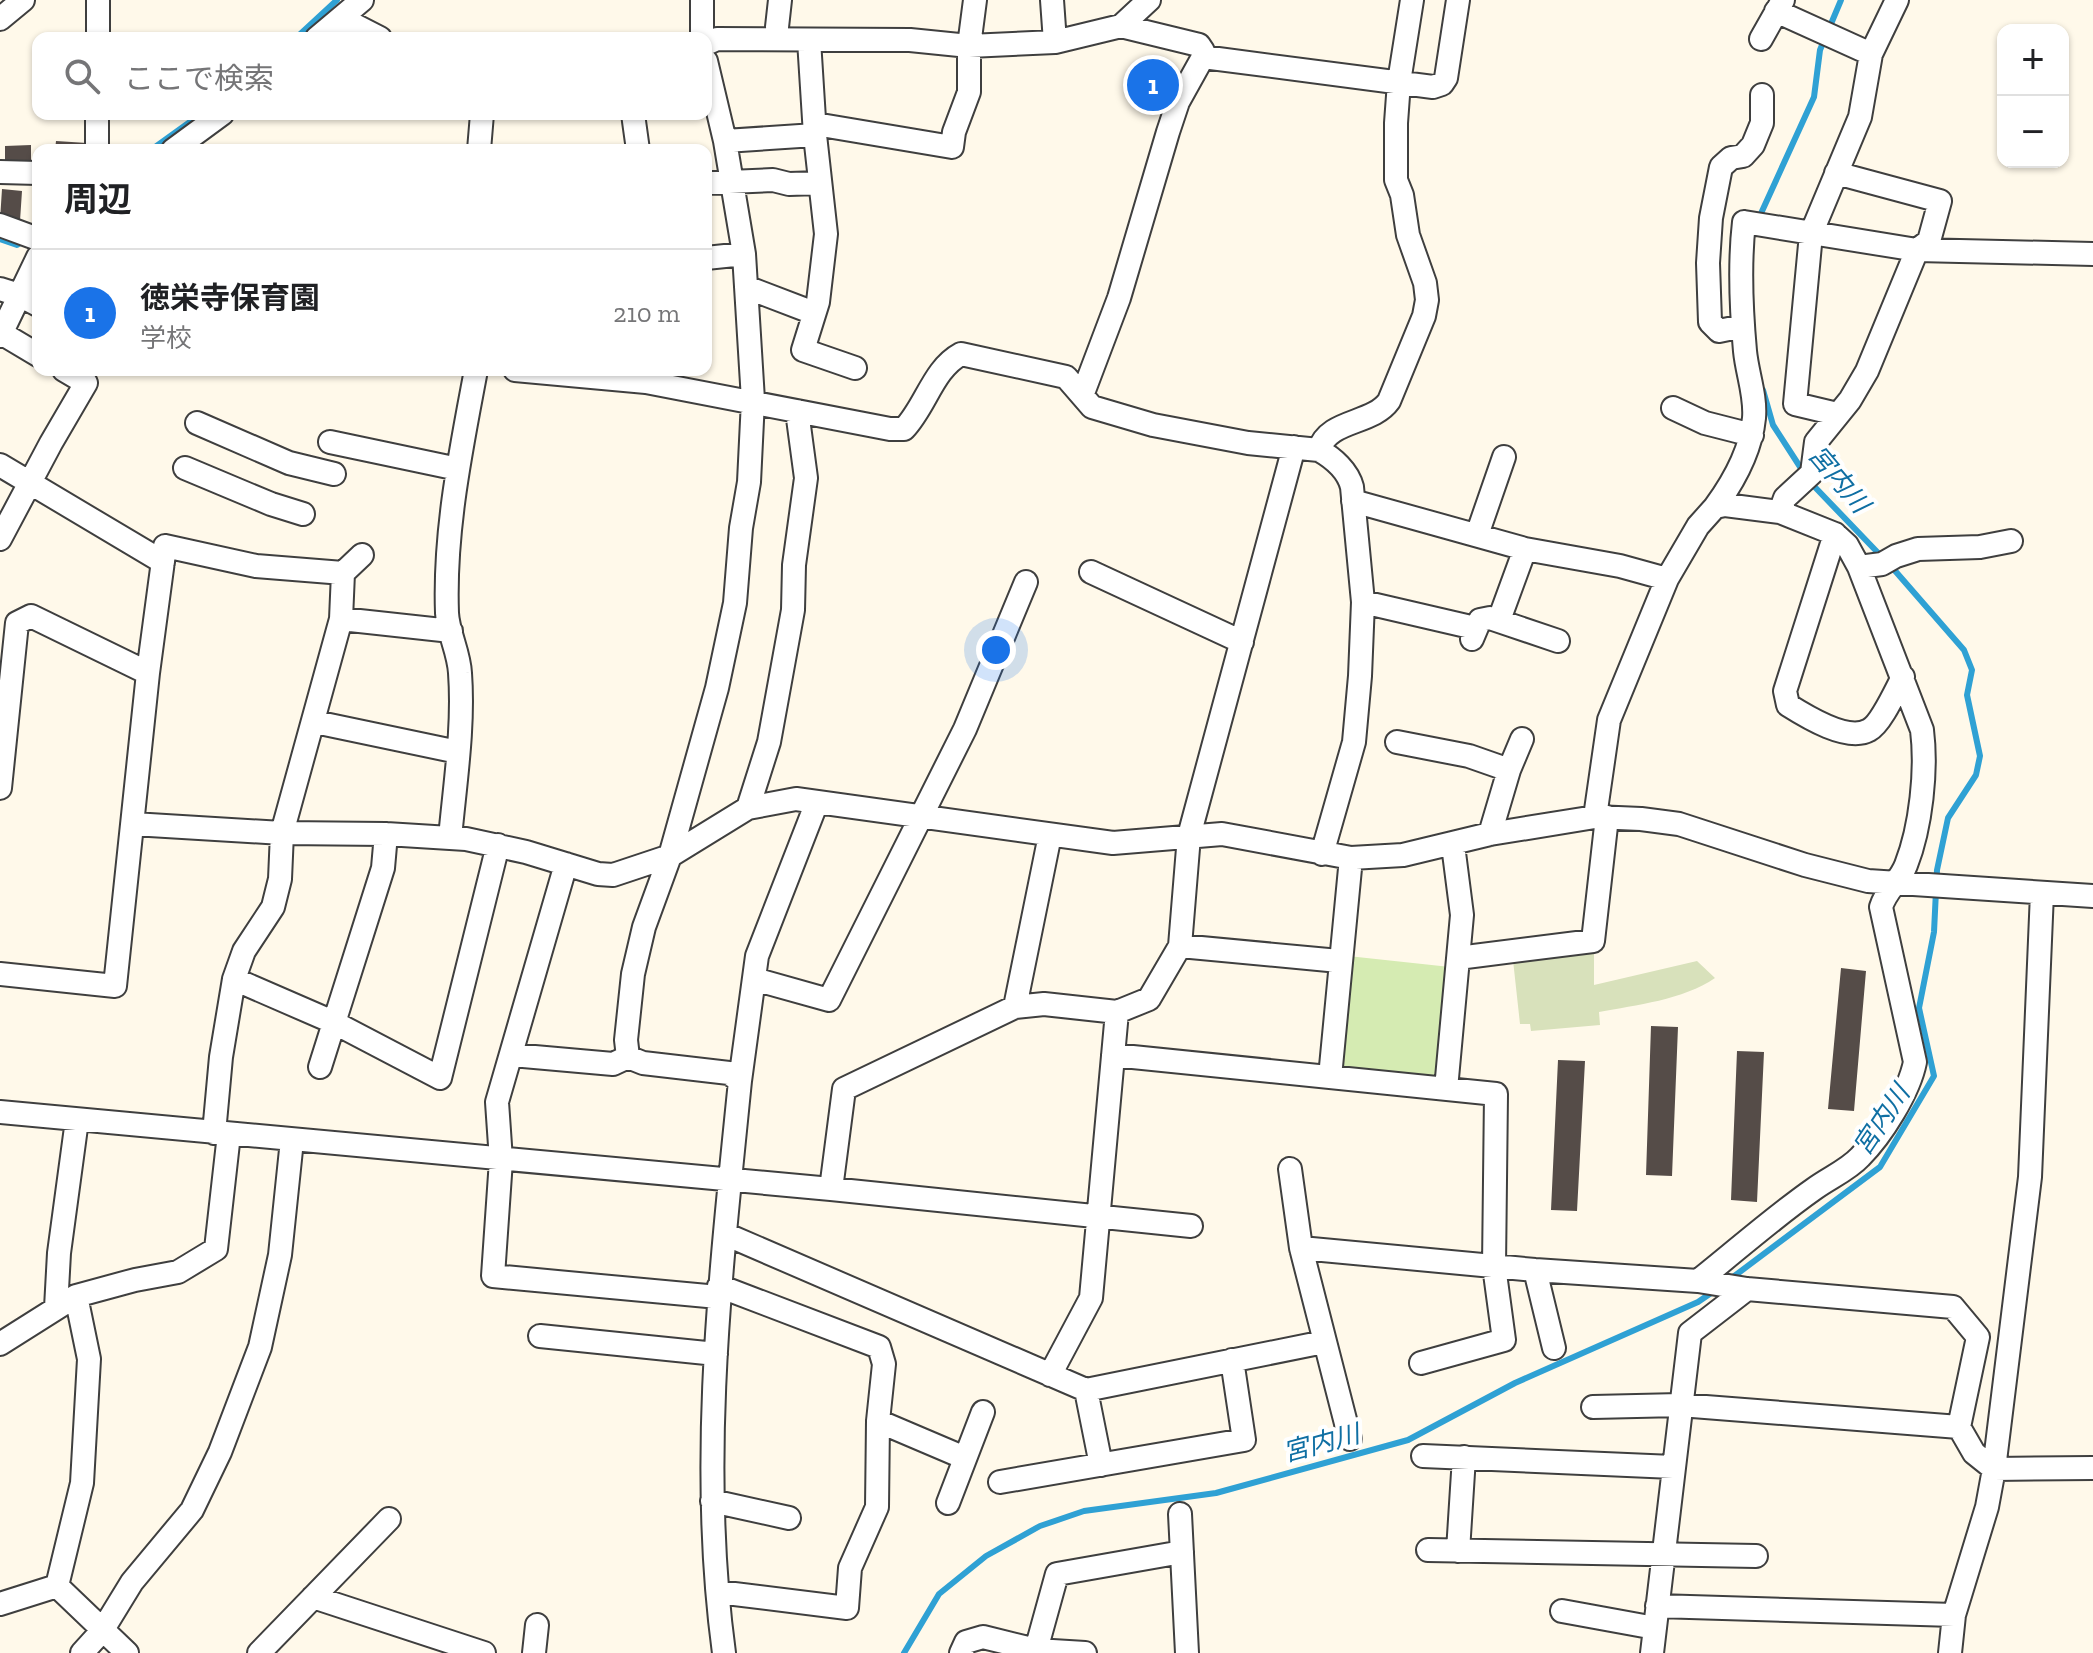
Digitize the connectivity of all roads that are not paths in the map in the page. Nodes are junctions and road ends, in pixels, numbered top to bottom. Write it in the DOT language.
graph roads {
  1 [pos="23,0"];
  2 [pos="98,0"];
  3 [pos="362,0"];
  4 [pos="702,0"];
  5 [pos="780,0"];
  6 [pos="975,0"];
  7 [pos="1052,0"];
  8 [pos="1149,0"];
  9 [pos="1412,0"];
  10 [pos="1458,0"];
  11 [pos="1897,0"];
  12 [pos="1780,6"];
  13 [pos="341,18"];
  14 [pos="0,19"];
  15 [pos="1121,26"];
  16 [pos="777,27"];
  17 [pos="98,32"];
  18 [pos="324,32"];
  19 [pos="368,32"];
  20 [pos="702,32"];
  21 [pos="1761,39"];
  22 [pos="809,40"];
  23 [pos="712,41"];
  24 [pos="1055,42"];
  25 [pos="969,46"];
  26 [pos="1871,54"];
  27 [pos="1203,57"];
  28 [pos="1399,82"];
  29 [pos="712,86"];
  30 [pos="1762,95"];
  31 [pos="97,120"];
  32 [pos="214,120"];
  33 [pos="482,120"];
  34 [pos="634,120"];
  35 [pos="815,129"];
  36 [pos="725,141"];
  37 [pos="97,144"];
  38 [pos="181,144"];
  39 [pos="480,144"];
  40 [pos="637,144"];
  41 [pos="0,172"];
  42 [pos="32,173"];
  43 [pos="1836,173"];
  44 [pos="732,182"];
  45 [pos="712,183"];
  46 [pos="819,183"];
  47 [pos="8,228"];
  48 [pos="1811,234"];
  49 [pos="32,237"];
  50 [pos="1917,250"];
  51 [pos="744,254"];
  52 [pos="2093,254"];
  53 [pos="712,257"];
  54 [pos="32,269"];
  55 [pos="746,287"];
  56 [pos="19,296"];
  57 [pos="814,313"];
  58 [pos="1743,326"];
  59 [pos="1,334"];
  60 [pos="32,352"];
  61 [pos="855,368"];
  62 [pos="74,376"];
  63 [pos="475,376"];
  64 [pos="580,376"];
  65 [pos="1083,393"];
  66 [pos="753,400"];
  67 [pos="1673,408"];
  68 [pos="797,411"];
  69 [pos="1837,414"];
  70 [pos="197,423"];
  71 [pos="1752,435"];
  72 [pos="330,442"];
  73 [pos="1294,447"];
  74 [pos="1319,450"];
  75 [pos="1504,457"];
  76 [pos="0,465"];
  77 [pos="185,468"];
  78 [pos="458,469"];
  79 [pos="334,474"];
  80 [pos="29,482"];
  81 [pos="1353,501"];
  82 [pos="1715,507"];
  83 [pos="1780,512"];
  84 [pos="303,514"];
  85 [pos="1835,534"];
  86 [pos="1477,535"];
  87 [pos="0,539"];
  88 [pos="2011,541"];
  89 [pos="1525,549"];
  90 [pos="164,554"];
  91 [pos="362,555"];
  92 [pos="1879,562"];
  93 [pos="1091,572"];
  94 [pos="343,573"];
  95 [pos="1667,579"];
  96 [pos="1026,582"];
  97 [pos="1363,602"];
  98 [pos="341,619"];
  99 [pos="1499,620"];
  100 [pos="451,631"];
  101 [pos="1558,641"];
  102 [pos="1242,642"];
  103 [pos="5,668"];
  104 [pos="148,673"];
  105 [pos="1903,677"];
  106 [pos="315,722"];
  107 [pos="1522,739"];
  108 [pos="1397,742"];
  109 [pos="458,752"];
  110 [pos="1509,770"];
  111 [pos="0,788"];
  112 [pos="817,802"];
  113 [pos="748,808"];
  114 [pos="920,817"];
  115 [pos="1601,817"];
  116 [pos="133,824"];
  117 [pos="282,833"];
  118 [pos="386,834"];
  119 [pos="1490,834"];
  120 [pos="1050,835"];
  121 [pos="1189,836"];
  122 [pos="450,838"];
  123 [pos="498,845"];
  124 [pos="1453,845"];
  125 [pos="1322,854"];
  126 [pos="670,856"];
  127 [pos="1351,858"];
  128 [pos="566,864"];
  129 [pos="1894,883"];
  130 [pos="2042,893"];
  131 [pos="2093,896"];
  132 [pos="1180,946"];
  133 [pos="1458,958"];
  134 [pos="1339,961"];
  135 [pos="0,974"];
  136 [pos="234,979"];
  137 [pos="754,979"];
  138 [pos="1015,1007"];
  139 [pos="1117,1012"];
  140 [pos="333,1022"];
  141 [pos="512,1055"];
  142 [pos="1113,1055"];
  143 [pos="628,1057"];
  144 [pos="320,1067"];
  145 [pos="1330,1077"];
  146 [pos="740,1081"];
  147 [pos="1446,1089"];
  148 [pos="0,1112"];
  149 [pos="77,1120"];
  150 [pos="221,1134"];
  151 [pos="292,1140"];
  152 [pos="501,1160"];
  153 [pos="1290,1169"];
  154 [pos="730,1180"];
  155 [pos="831,1189"];
  156 [pos="1098,1216"];
  157 [pos="1191,1226"];
  158 [pos="725,1234"];
  159 [pos="1301,1248"];
  160 [pos="1494,1266"];
  161 [pos="1535,1270"];
  162 [pos="1698,1281"];
  163 [pos="1747,1289"];
  164 [pos="719,1292"];
  165 [pos="76,1296"];
  166 [pos="56,1308"];
  167 [pos="540,1336"];
  168 [pos="1324,1342"];
  169 [pos="0,1344"];
  170 [pos="1554,1348"];
  171 [pos="716,1354"];
  172 [pos="1232,1360"];
  173 [pos="1420,1365"];
  174 [pos="1050,1375"];
  175 [pos="1086,1390"];
  176 [pos="1680,1405"];
  177 [pos="1593,1407"];
  178 [pos="983,1412"];
  179 [pos="878,1421"];
  180 [pos="1959,1427"];
  181 [pos="1350,1439"];
  182 [pos="1423,1456"];
  183 [pos="1464,1457"];
  184 [pos="965,1458"];
  185 [pos="1101,1465"];
  186 [pos="1673,1467"];
  187 [pos="2093,1468"];
  188 [pos="1994,1469"];
  189 [pos="1000,1482"];
  190 [pos="712,1501"];
  191 [pos="948,1503"];
  192 [pos="1180,1514"];
  193 [pos="789,1518"];
  194 [pos="389,1519"];
  195 [pos="1428,1550"];
  196 [pos="1458,1551"];
  197 [pos="1182,1552"];
  198 [pos="1663,1555"];
  199 [pos="1756,1556"];
  200 [pos="57,1586"];
  201 [pos="718,1592"];
  202 [pos="313,1597"];
  203 [pos="0,1604"];
  204 [pos="1562,1611"];
  205 [pos="1954,1615"];
  206 [pos="1656,1617"];
  207 [pos="537,1625"];
  208 [pos="102,1631"];
  209 [pos="1036,1650"];
  210 [pos="82,1653"];
  211 [pos="127,1653"];
  212 [pos="259,1653"];
  213 [pos="484,1653"];
  214 [pos="534,1653"];
  215 [pos="724,1653"];
  216 [pos="961,1653"];
  217 [pos="1085,1653"];
  218 [pos="1187,1653"];
  219 [pos="1652,1653"];
  220 [pos="1950,1653"];
  1 -- 14 [label="street"];
  2 -- 17 [label="street"];
  3 -- 13 [label="street"];
  4 -- 20 [label="street"];
  5 -- 16 [label="street"];
  6 -- 25 [label="street"];
  7 -- 24 [label="street"];
  8 -- 15 [label="street"];
  9 -- 28 [label="street"];
  10 -- 28 [label="street"];
  11 -- 26 [label="street"];
  12 -- 21 [label="street"];
  12 -- 26 [label="street"];
  13 -- 18 [label="street"];
  13 -- 19 [label="street"];
  15 -- 24 [label="street"];
  15 -- 27 [label="street"];
  22 -- 23 [label="street"];
  22 -- 25 [label="street"];
  22 -- 35 [label="street"];
  24 -- 25 [label="street"];
  25 -- 35 [label="street"];
  26 -- 43 [label="street"];
  27 -- 28 [label="street"];
  27 -- 65 [label="street"];
  28 -- 74 [label="street"];
  29 -- 36 [label="street"];
  30 -- 58 [label="street"];
  31 -- 37 [label="street"];
  32 -- 38 [label="street"];
  33 -- 39 [label="street"];
  34 -- 40 [label="street"];
  35 -- 36 [label="street"];
  35 -- 46 [label="street"];
  36 -- 44 [label="street"];
  41 -- 42 [label="street"];
  43 -- 48 [label="street"];
  43 -- 50 [label="street"];
  44 -- 45 [label="street"];
  44 -- 46 [label="street"];
  44 -- 51 [label="street"];
  46 -- 57 [label="street"];
  47 -- 49 [label="street"];
  48 -- 50 [label="street"];
  48 -- 58 [label="street"];
  48 -- 69 [label="street"];
  50 -- 52 [label="street"];
  50 -- 69 [label="street"];
  51 -- 53 [label="street"];
  51 -- 55 [label="street"];
  54 -- 56 [label="street"];
  55 -- 57 [label="street"];
  55 -- 66 [label="street"];
  56 -- 59 [label="street"];
  57 -- 61 [label="street"];
  58 -- 71 [label="street"];
  59 -- 60 [label="street"];
  62 -- 80 [label="street"];
  63 -- 78 [label="street"];
  64 -- 66 [label="street"];
  65 -- 68 [label="street"];
  65 -- 73 [label="street"];
  66 -- 68 [label="street"];
  66 -- 126 [label="street"];
  67 -- 71 [label="street"];
  68 -- 113 [label="street"];
  69 -- 83 [label="street"];
  70 -- 79 [label="street"];
  71 -- 82 [label="street"];
  72 -- 78 [label="street"];
  73 -- 74 [label="street"];
  73 -- 102 [label="street"];
  74 -- 81 [label="street"];
  75 -- 86 [label="street"];
  76 -- 80 [label="street"];
  77 -- 84 [label="street"];
  78 -- 100 [label="street"];
  80 -- 87 [label="street"];
  80 -- 90 [label="street"];
  81 -- 86 [label="street"];
  81 -- 97 [label="street"];
  82 -- 83 [label="street"];
  82 -- 95 [label="street"];
  83 -- 85 [label="street"];
  85 -- 92 [label="street"];
  85 -- 105 [label="street"];
  86 -- 89 [label="street"];
  88 -- 92 [label="street"];
  89 -- 95 [label="street"];
  89 -- 99 [label="street"];
  90 -- 94 [label="street"];
  90 -- 104 [label="street"];
  91 -- 94 [label="street"];
  92 -- 105 [label="street"];
  93 -- 102 [label="street"];
  94 -- 98 [label="street"];
  95 -- 115 [label="street"];
  96 -- 114 [label="street"];
  97 -- 99 [label="street"];
  97 -- 125 [label="street"];
  98 -- 100 [label="street"];
  98 -- 106 [label="street"];
  99 -- 101 [label="street"];
  100 -- 109 [label="street"];
  102 -- 121 [label="street"];
  103 -- 104 [label="street"];
  103 -- 111 [label="street"];
  104 -- 116 [label="street"];
  105 -- 129 [label="street"];
  106 -- 109 [label="street"];
  106 -- 117 [label="street"];
  107 -- 110 [label="street"];
  108 -- 110 [label="street"];
  109 -- 122 [label="street"];
  110 -- 119 [label="street"];
  112 -- 113 [label="street"];
  112 -- 114 [label="street"];
  112 -- 137 [label="street"];
  113 -- 126 [label="street"];
  114 -- 120 [label="street"];
  114 -- 137 [label="street"];
  115 -- 119 [label="street"];
  115 -- 129 [label="street"];
  115 -- 133 [label="street"];
  116 -- 117 [label="street"];
  116 -- 135 [label="street"];
  117 -- 118 [label="street"];
  117 -- 136 [label="street"];
  118 -- 122 [label="street"];
  118 -- 140 [label="street"];
  119 -- 124 [label="street"];
  120 -- 121 [label="street"];
  120 -- 138 [label="street"];
  121 -- 125 [label="street"];
  121 -- 132 [label="street"];
  122 -- 123 [label="street"];
  123 -- 128 [label="street"];
  123 -- 140 [label="street"];
  124 -- 127 [label="street"];
  124 -- 133 [label="street"];
  125 -- 127 [label="street"];
  126 -- 128 [label="street"];
  126 -- 143 [label="street"];
  127 -- 134 [label="street"];
  128 -- 141 [label="street"];
  129 -- 130 [label="street"];
  129 -- 162 [label="street"];
  130 -- 131 [label="street"];
  130 -- 188 [label="street"];
  132 -- 134 [label="street"];
  132 -- 139 [label="street"];
  133 -- 147 [label="street"];
  134 -- 145 [label="street"];
  136 -- 140 [label="street"];
  136 -- 150 [label="street"];
  137 -- 146 [label="street"];
  138 -- 139 [label="street"];
  138 -- 155 [label="street"];
  139 -- 142 [label="street"];
  140 -- 144 [label="street"];
  141 -- 143 [label="street"];
  141 -- 152 [label="street"];
  142 -- 145 [label="street"];
  142 -- 156 [label="street"];
  143 -- 146 [label="street"];
  145 -- 147 [label="street"];
  146 -- 154 [label="street"];
  147 -- 160 [label="street"];
  148 -- 149 [label="street"];
  149 -- 150 [label="street"];
  149 -- 166 [label="street"];
  150 -- 151 [label="street"];
  150 -- 165 [label="street"];
  151 -- 152 [label="street"];
  151 -- 208 [label="street"];
  152 -- 154 [label="street"];
  152 -- 164 [label="street"];
  153 -- 159 [label="street"];
  154 -- 155 [label="street"];
  154 -- 158 [label="street"];
  155 -- 156 [label="street"];
  156 -- 157 [label="street"];
  156 -- 174 [label="street"];
  158 -- 164 [label="street"];
  158 -- 174 [label="street"];
  159 -- 160 [label="street"];
  159 -- 168 [label="street"];
  160 -- 161 [label="street"];
  160 -- 173 [label="street"];
  161 -- 162 [label="street"];
  161 -- 170 [label="street"];
  162 -- 163 [label="street"];
  163 -- 176 [label="street"];
  163 -- 180 [label="street"];
  164 -- 171 [label="street"];
  164 -- 179 [label="street"];
  165 -- 166 [label="street"];
  165 -- 200 [label="street"];
  166 -- 169 [label="street"];
  167 -- 171 [label="street"];
  168 -- 172 [label="street"];
  168 -- 181 [label="street"];
  171 -- 190 [label="street"];
  172 -- 175 [label="street"];
  172 -- 185 [label="street"];
  174 -- 175 [label="street"];
  175 -- 185 [label="street"];
  176 -- 177 [label="street"];
  176 -- 180 [label="street"];
  176 -- 186 [label="street"];
  178 -- 184 [label="street"];
  179 -- 184 [label="street"];
  179 -- 201 [label="street"];
  180 -- 188 [label="street"];
  182 -- 183 [label="street"];
  183 -- 186 [label="street"];
  183 -- 196 [label="street"];
  184 -- 191 [label="street"];
  185 -- 189 [label="street"];
  186 -- 198 [label="street"];
  187 -- 188 [label="street"];
  188 -- 205 [label="street"];
  190 -- 193 [label="street"];
  190 -- 201 [label="street"];
  192 -- 197 [label="street"];
  194 -- 202 [label="street"];
  195 -- 196 [label="street"];
  196 -- 198 [label="street"];
  197 -- 209 [label="street"];
  197 -- 218 [label="street"];
  198 -- 199 [label="street"];
  198 -- 206 [label="street"];
  200 -- 203 [label="street"];
  200 -- 208 [label="street"];
  201 -- 215 [label="street"];
  202 -- 212 [label="street"];
  202 -- 213 [label="street"];
  204 -- 206 [label="street"];
  205 -- 206 [label="street"];
  205 -- 220 [label="street"];
  206 -- 219 [label="street"];
  207 -- 214 [label="street"];
  208 -- 210 [label="street"];
  208 -- 211 [label="street"];
  209 -- 216 [label="street"];
  209 -- 217 [label="street"];
}
